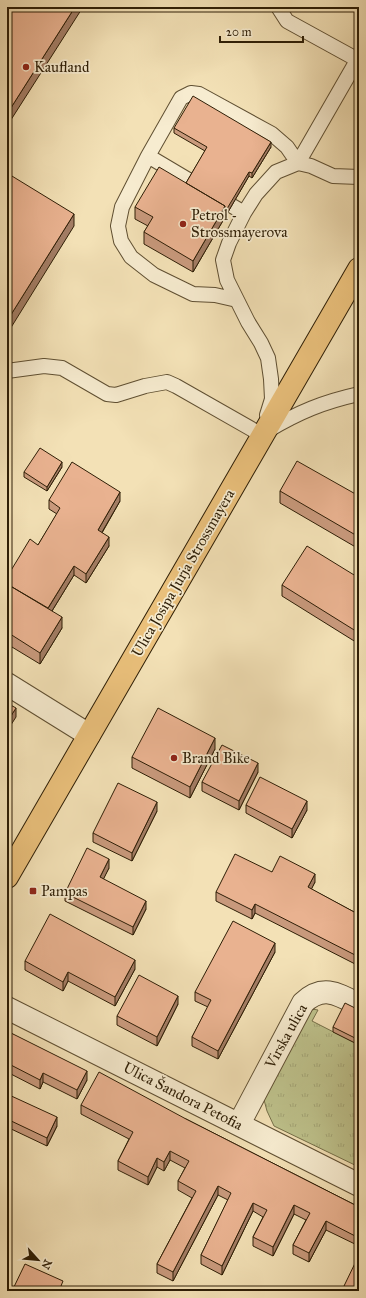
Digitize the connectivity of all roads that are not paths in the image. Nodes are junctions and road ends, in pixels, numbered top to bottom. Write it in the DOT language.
graph roads {
  1 [pos="278,7"];
  2 [pos="358,58"];
  3 [pos="148,156"];
  4 [pos="298,163"];
  5 [pos="359,177"];
  6 [pos="244,213"];
  7 [pos="359,269"];
  8 [pos="237,300"];
  9 [pos="7,371"];
  10 [pos="359,394"];
  11 [pos="262,435"];
  12 [pos="7,684"];
  13 [pos="89,735"];
  14 [pos="7,877"];
  15 [pos="359,1005"];
  16 [pos="7,1008"];
  17 [pos="239,1124"];
  18 [pos="359,1185"];
  1 -- 2 [label="lane"];
  2 -- 4 [label="lane"];
  3 -- 4 [label="lane"];
  3 -- 6 [label="lane"];
  3 -- 8 [label="lane"];
  4 -- 5 [label="lane"];
  4 -- 6 [label="lane"];
  6 -- 8 [label="lane"];
  7 -- 11 [label="main road, Ulica Josipa Jurja Strossmayera"];
  8 -- 11 [label="lane"];
  9 -- 11 [label="lane"];
  10 -- 11 [label="lane"];
  11 -- 13 [label="main road, Ulica Josipa Jurja Strossmayera"];
  12 -- 13 [label="street"];
  13 -- 14 [label="main road, Ulica Josipa Jurja Strossmayera"];
  15 -- 17 [label="street, Virska ulica"];
  16 -- 17 [label="street, Ulica Šandora Petofia"];
  17 -- 18 [label="street, Ulica Šandora Petofia"];
}
